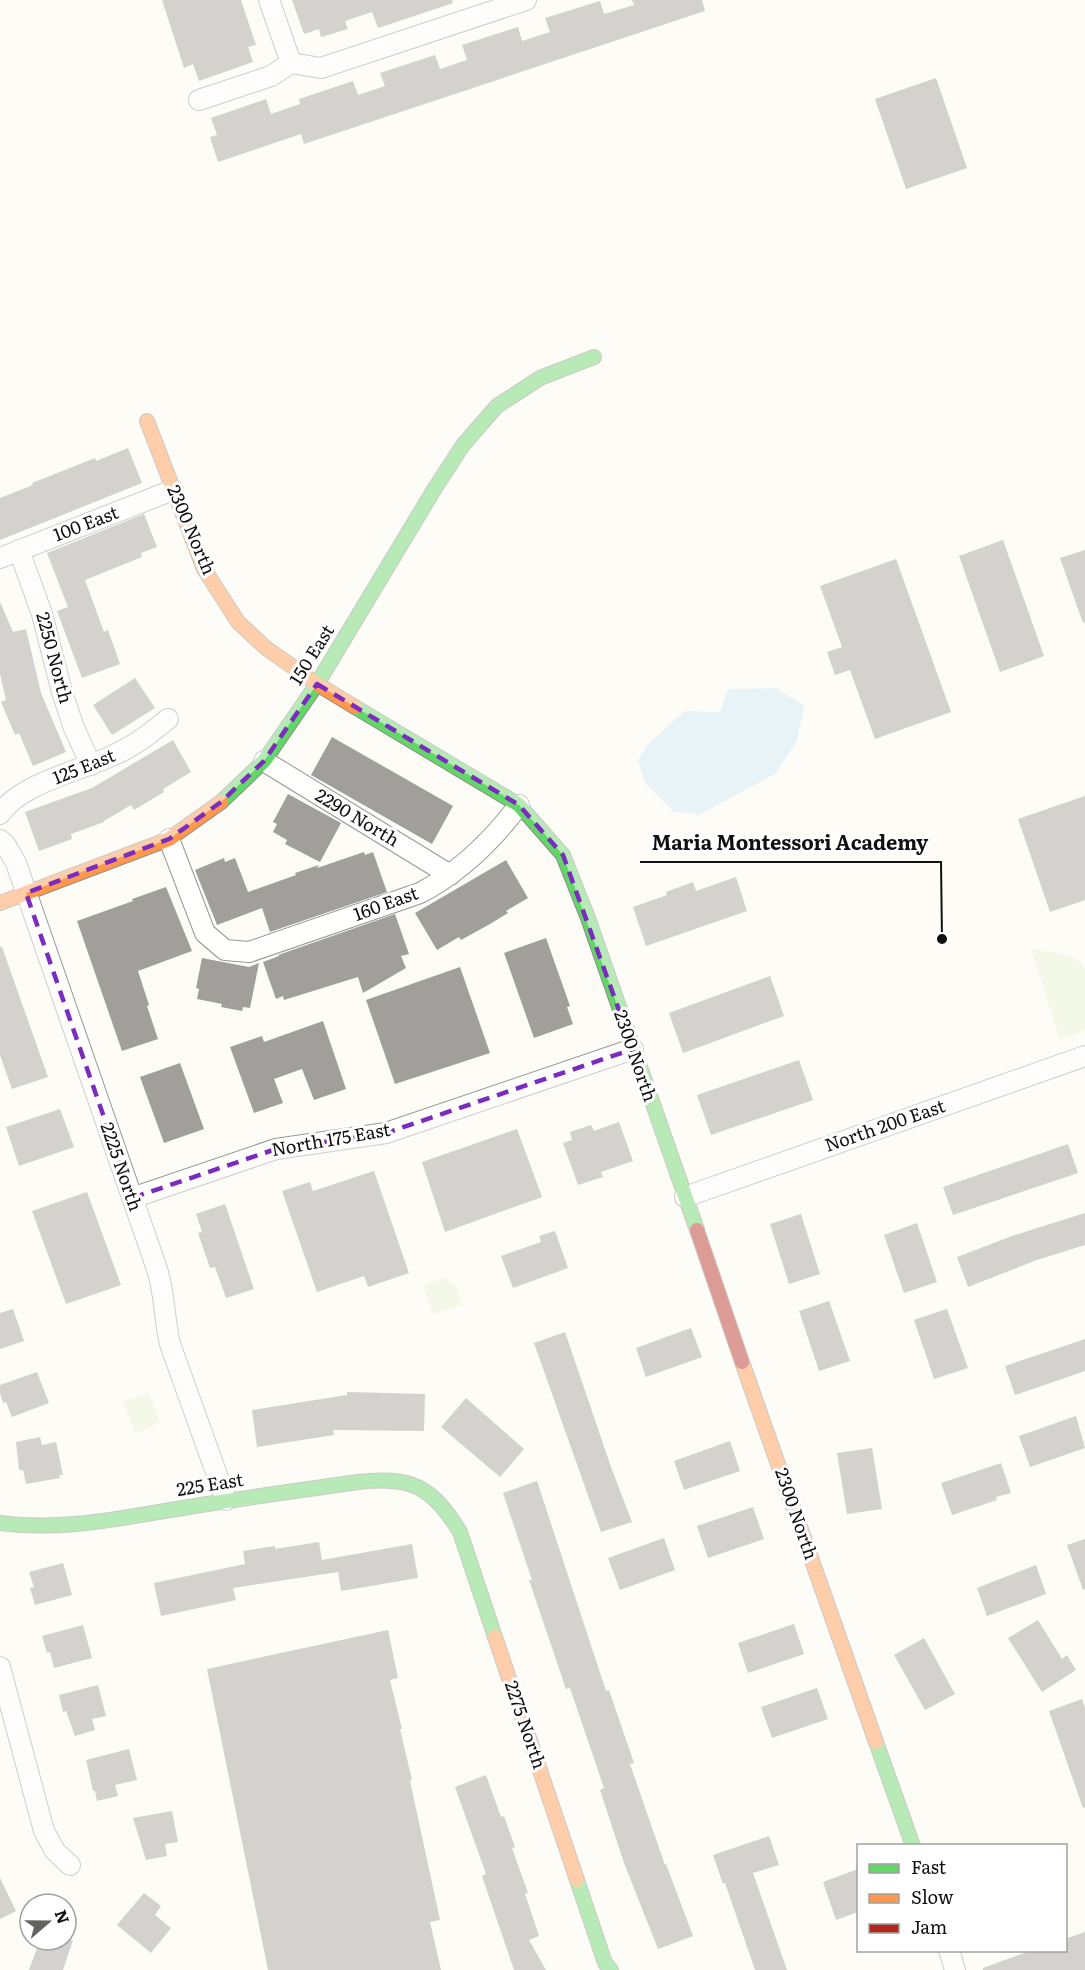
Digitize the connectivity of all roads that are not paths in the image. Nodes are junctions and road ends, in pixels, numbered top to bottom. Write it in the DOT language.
graph roads {
  1 [pos="269,0"];
  2 [pos="526,0"];
  3 [pos="291,63"];
  4 [pos="199,100"];
  5 [pos="594,357"];
  6 [pos="147,422"];
  7 [pos="173,490"];
  8 [pos="19,550"];
  9 [pos="0,558"];
  10 [pos="316,684"];
  11 [pos="168,718"];
  12 [pos="264,761"];
  13 [pos="91,765"];
  14 [pos="519,805"];
  15 [pos="0,814"];
  16 [pos="169,839"];
  17 [pos="0,840"];
  18 [pos="450,875"];
  19 [pos="26,893"];
  20 [pos="0,903"];
  21 [pos="633,1049"];
  22 [pos="1085,1056"];
  23 [pos="685,1197"];
  24 [pos="132,1198"];
  25 [pos="426,1490"];
  26 [pos="226,1500"];
  27 [pos="0,1523"];
  28 [pos="0,1667"];
  29 [pos="913,1844"];
  30 [pos="70,1865"];
  31 [pos="950,1952"];
  32 [pos="611,1970"];
  33 [pos="955,1970"];
  1 -- 3 [label="street"];
  2 -- 3 [label="street"];
  3 -- 4 [label="street"];
  5 -- 10 [label="street, 150 East"];
  6 -- 7 [label="street, 2300 North"];
  7 -- 8 [label="street, 100 East"];
  7 -- 10 [label="street, 2300 North"];
  8 -- 9 [label="street, 100 East"];
  8 -- 13 [label="street, 2250 North"];
  10 -- 12 [label="street, 150 East"];
  10 -- 14 [label="street, 2300 North"];
  11 -- 13 [label="street, 125 East"];
  12 -- 16 [label="street, 150 East"];
  12 -- 18 [label="street, 2290 North"];
  13 -- 15 [label="street, 125 East"];
  14 -- 18 [label="street, 160 East"];
  14 -- 21 [label="street, 2300 North"];
  16 -- 18 [label="street, 160 East"];
  16 -- 19 [label="street, 150 East"];
  17 -- 19 [label="street, 2225 North"];
  19 -- 20 [label="street, 150 East"];
  19 -- 24 [label="street, 2225 North"];
  21 -- 23 [label="street, 2300 North"];
  21 -- 24 [label="street, North 175 East"];
  22 -- 23 [label="street, North 200 East"];
  23 -- 29 [label="street, 2300 North"];
  24 -- 26 [label="street, 2225 North"];
  25 -- 26 [label="street, 225 East"];
  25 -- 32 [label="street, 2275 North"];
  26 -- 27 [label="street, 225 East"];
  28 -- 30 [label="street"];
  31 -- 33 [label="street"];
}
